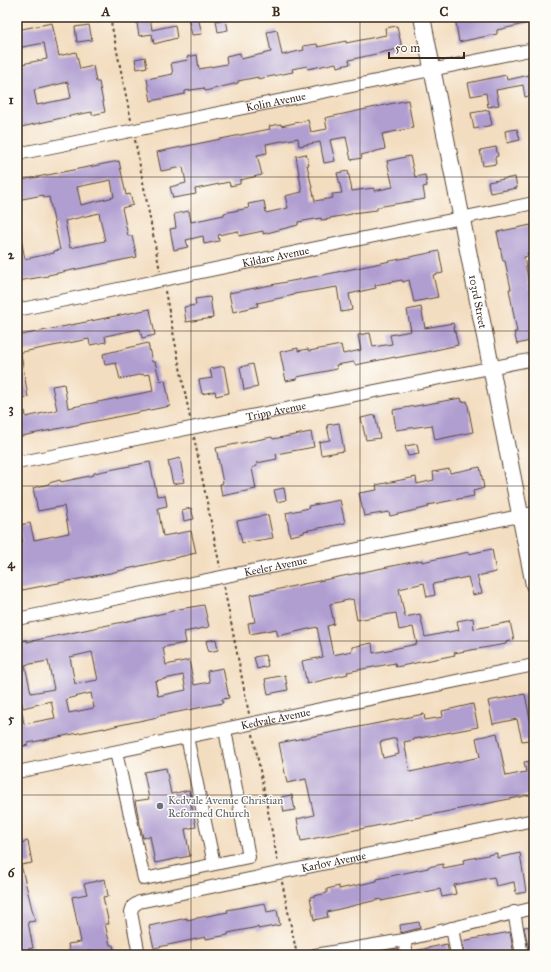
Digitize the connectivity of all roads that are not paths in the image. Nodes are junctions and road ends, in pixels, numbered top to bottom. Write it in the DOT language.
graph roads {
  1 [pos="422,17"];
  2 [pos="534,50"];
  3 [pos="432,70"];
  4 [pos="17,154"];
  5 [pos="534,203"];
  6 [pos="461,218"];
  7 [pos="17,310"];
  8 [pos="534,359"];
  9 [pos="491,368"];
  10 [pos="17,463"];
  11 [pos="527,515"];
  12 [pos="534,585"];
  13 [pos="17,618"];
  14 [pos="534,665"];
  15 [pos="225,730"];
  16 [pos="187,737"];
  17 [pos="116,752"];
  18 [pos="17,772"];
  19 [pos="534,820"];
  20 [pos="214,864"];
  21 [pos="534,908"];
  22 [pos="514,912"];
  23 [pos="452,928"];
  24 [pos="404,940"];
  25 [pos="139,955"];
  26 [pos="315,955"];
  27 [pos="407,955"];
  28 [pos="457,955"];
  29 [pos="522,955"];
  1 -- 3 [label="main road, 103rd Street"];
  2 -- 3 [label="street, Kolin Avenue"];
  3 -- 4 [label="street, Kolin Avenue"];
  3 -- 6 [label="main road, 103rd Street"];
  5 -- 6 [label="street, Kildare Avenue"];
  6 -- 7 [label="street, Kildare Avenue"];
  6 -- 9 [label="main road, 103rd Street"];
  8 -- 9 [label="street, Tripp Avenue"];
  9 -- 10 [label="street, Tripp Avenue"];
  9 -- 11 [label="main road, 103rd Street"];
  11 -- 12 [label="main road, 103rd Street"];
  11 -- 13 [label="street, Keeler Avenue"];
  14 -- 15 [label="street, Kedvale Avenue"];
  15 -- 16 [label="street, Kedvale Avenue"];
  15 -- 20 [label="street"];
  16 -- 17 [label="street, Kedvale Avenue"];
  16 -- 20 [label="street"];
  17 -- 18 [label="street, Kedvale Avenue"];
  17 -- 20 [label="street"];
  19 -- 25 [label="street, Karlov Avenue"];
  21 -- 22 [label="street"];
  22 -- 23 [label="street"];
  22 -- 29 [label="street"];
  23 -- 24 [label="street"];
  23 -- 28 [label="street"];
  24 -- 26 [label="street"];
  24 -- 27 [label="street"];
}
